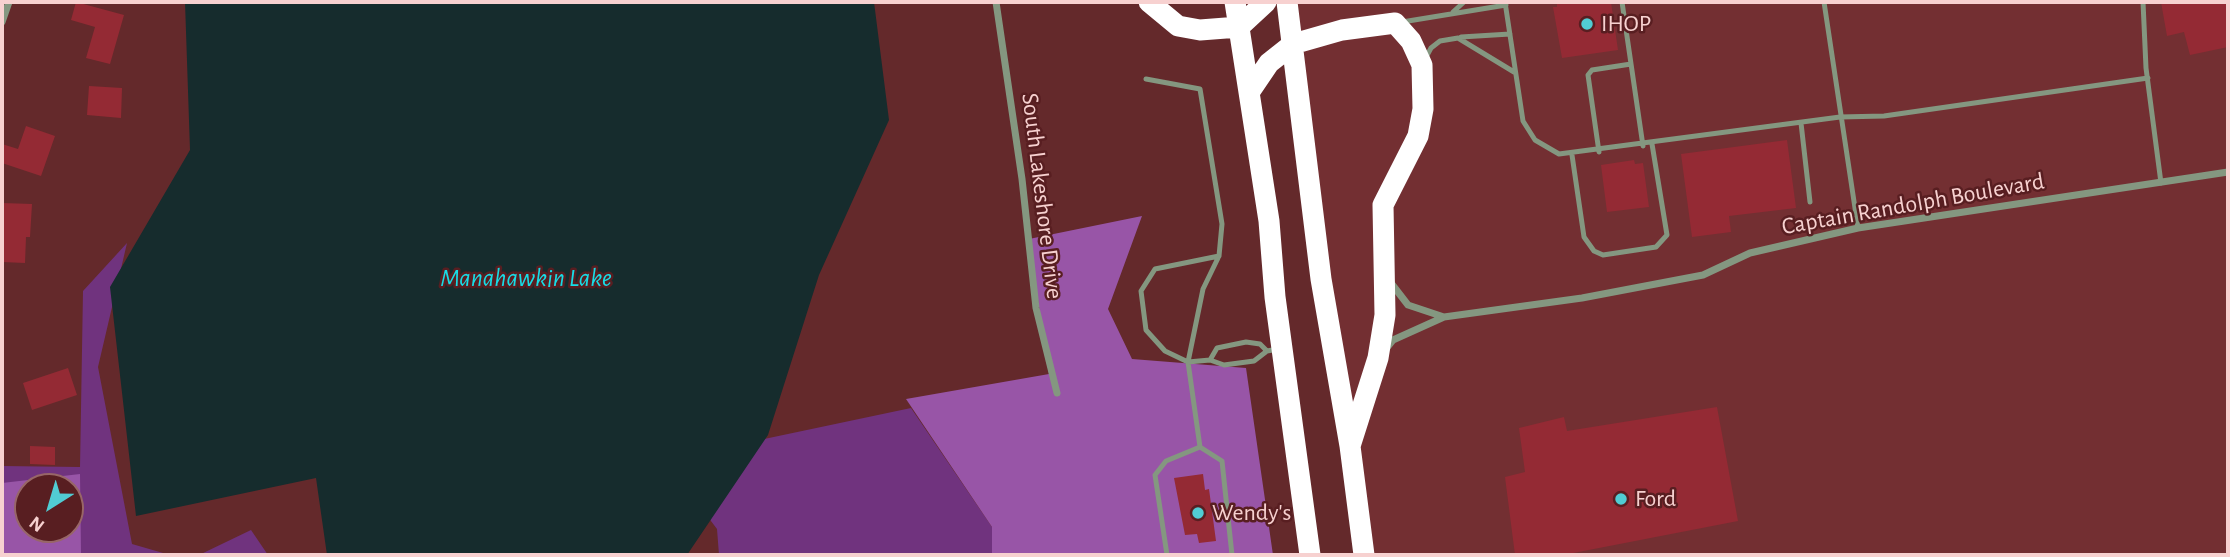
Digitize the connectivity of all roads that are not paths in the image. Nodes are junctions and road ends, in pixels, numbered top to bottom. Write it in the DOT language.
graph roads {
  1 [pos="9,2"];
  2 [pos="996,2"];
  3 [pos="1149,2"];
  4 [pos="1235,2"];
  5 [pos="1266,2"];
  6 [pos="1287,2"];
  7 [pos="1464,2"];
  8 [pos="1622,2"];
  9 [pos="1824,2"];
  10 [pos="2143,2"];
  11 [pos="1505,4"];
  12 [pos="1453,12"];
  13 [pos="2,22"];
  14 [pos="1395,23"];
  15 [pos="1239,26"];
  16 [pos="1510,34"];
  17 [pos="1458,38"];
  18 [pos="1293,44"];
  19 [pos="1631,64"];
  20 [pos="1422,65"];
  21 [pos="1514,72"];
  22 [pos="2148,78"];
  23 [pos="1146,79"];
  24 [pos="1250,91"];
  25 [pos="1840,117"];
  26 [pos="1801,123"];
  27 [pos="1653,144"];
  28 [pos="1643,146"];
  29 [pos="1599,152"];
  30 [pos="1572,155"];
  31 [pos="2228,172"];
  32 [pos="2161,184"];
  33 [pos="1810,202"];
  34 [pos="1858,228"];
  35 [pos="1219,256"];
  36 [pos="1384,272"];
  37 [pos="1444,317"];
  38 [pos="1274,349"];
  39 [pos="1378,358"];
  40 [pos="1210,360"];
  41 [pos="1188,362"];
  42 [pos="1057,393"];
  43 [pos="1350,446"];
  44 [pos="1200,447"];
  45 [pos="1167,555"];
  46 [pos="1232,555"];
  47 [pos="1310,555"];
  48 [pos="1364,555"];
  1 -- 13 [label="street"];
  2 -- 42 [label="street, South Lakeshore Drive"];
  3 -- 15 [label="highway"];
  4 -- 15 [label="highway"];
  5 -- 15 [label="highway"];
  6 -- 18 [label="highway"];
  7 -- 12 [label="lane"];
  8 -- 19 [label="lane"];
  9 -- 25 [label="lane"];
  10 -- 22 [label="lane"];
  11 -- 12 [label="lane"];
  11 -- 16 [label="lane"];
  12 -- 14 [label="lane"];
  14 -- 18 [label="highway"];
  14 -- 20 [label="highway"];
  15 -- 24 [label="highway"];
  16 -- 17 [label="lane"];
  16 -- 21 [label="lane"];
  17 -- 20 [label="lane"];
  17 -- 21 [label="lane"];
  18 -- 24 [label="highway"];
  18 -- 43 [label="highway"];
  19 -- 28 [label="lane"];
  19 -- 29 [label="lane"];
  20 -- 36 [label="highway"];
  21 -- 30 [label="lane"];
  22 -- 25 [label="lane"];
  22 -- 32 [label="lane"];
  23 -- 35 [label="lane"];
  24 -- 38 [label="highway"];
  25 -- 26 [label="lane"];
  25 -- 34 [label="lane"];
  26 -- 27 [label="lane"];
  26 -- 33 [label="lane"];
  27 -- 28 [label="lane"];
  27 -- 30 [label="lane"];
  28 -- 29 [label="lane"];
  29 -- 30 [label="lane"];
  31 -- 32 [label="street, Captain Randolph Boulevard"];
  32 -- 34 [label="street, Captain Randolph Boulevard"];
  34 -- 37 [label="street, Captain Randolph Boulevard"];
  35 -- 41 [label="lane"];
  35 -- 41 [label="lane"];
  36 -- 37 [label="street, Captain Randolph Boulevard"];
  36 -- 39 [label="highway"];
  37 -- 39 [label="street, Captain Randolph Boulevard"];
  38 -- 40 [label="lane"];
  38 -- 40 [label="lane"];
  38 -- 47 [label="highway"];
  39 -- 43 [label="highway"];
  40 -- 41 [label="lane"];
  41 -- 44 [label="lane"];
  43 -- 48 [label="highway"];
  44 -- 45 [label="lane"];
  44 -- 46 [label="lane"];
}
